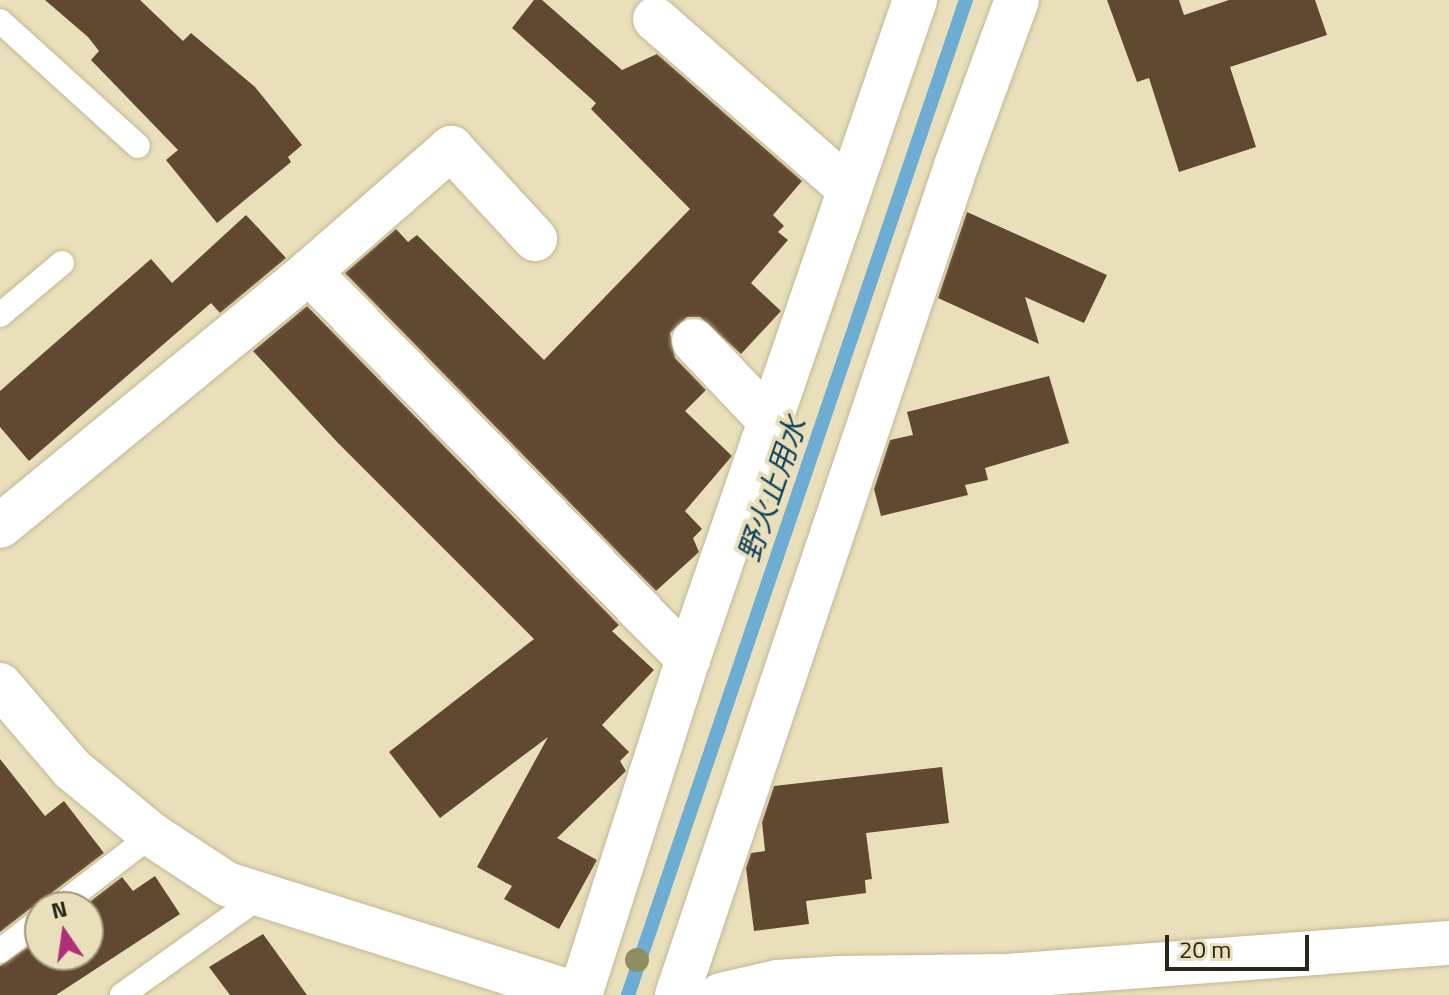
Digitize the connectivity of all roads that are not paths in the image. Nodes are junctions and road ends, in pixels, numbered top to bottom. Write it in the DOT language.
graph roads {
  1 [pos="915,0"];
  2 [pos="1017,0"];
  3 [pos="655,19"];
  4 [pos="0,21"];
  5 [pos="138,146"];
  6 [pos="849,189"];
  7 [pos="535,239"];
  8 [pos="62,263"];
  9 [pos="309,272"];
  10 [pos="0,315"];
  11 [pos="694,341"];
  12 [pos="770,421"];
  13 [pos="3,518"];
  14 [pos="688,659"];
  15 [pos="0,685"];
  16 [pos="152,835"];
  17 [pos="79,891"];
  18 [pos="258,898"];
  19 [pos="24,932"];
  20 [pos="1449,943"];
  21 [pos="0,951"];
  22 [pos="122,995"];
  23 [pos="579,995"];
  24 [pos="677,995"];
  25 [pos="721,995"];
  1 -- 6 [label="street"];
  2 -- 24 [label="street"];
  3 -- 6 [label="street"];
  4 -- 5 [label="lane"];
  6 -- 12 [label="street"];
  7 -- 9 [label="street"];
  8 -- 10 [label="lane"];
  9 -- 13 [label="street"];
  9 -- 14 [label="street"];
  11 -- 12 [label="street"];
  12 -- 14 [label="street"];
  14 -- 23 [label="street"];
  15 -- 16 [label="street"];
  16 -- 17 [label="lane"];
  16 -- 18 [label="street"];
  18 -- 22 [label="lane"];
  18 -- 23 [label="street"];
  19 -- 21 [label="lane"];
  20 -- 25 [label="street"];
}
